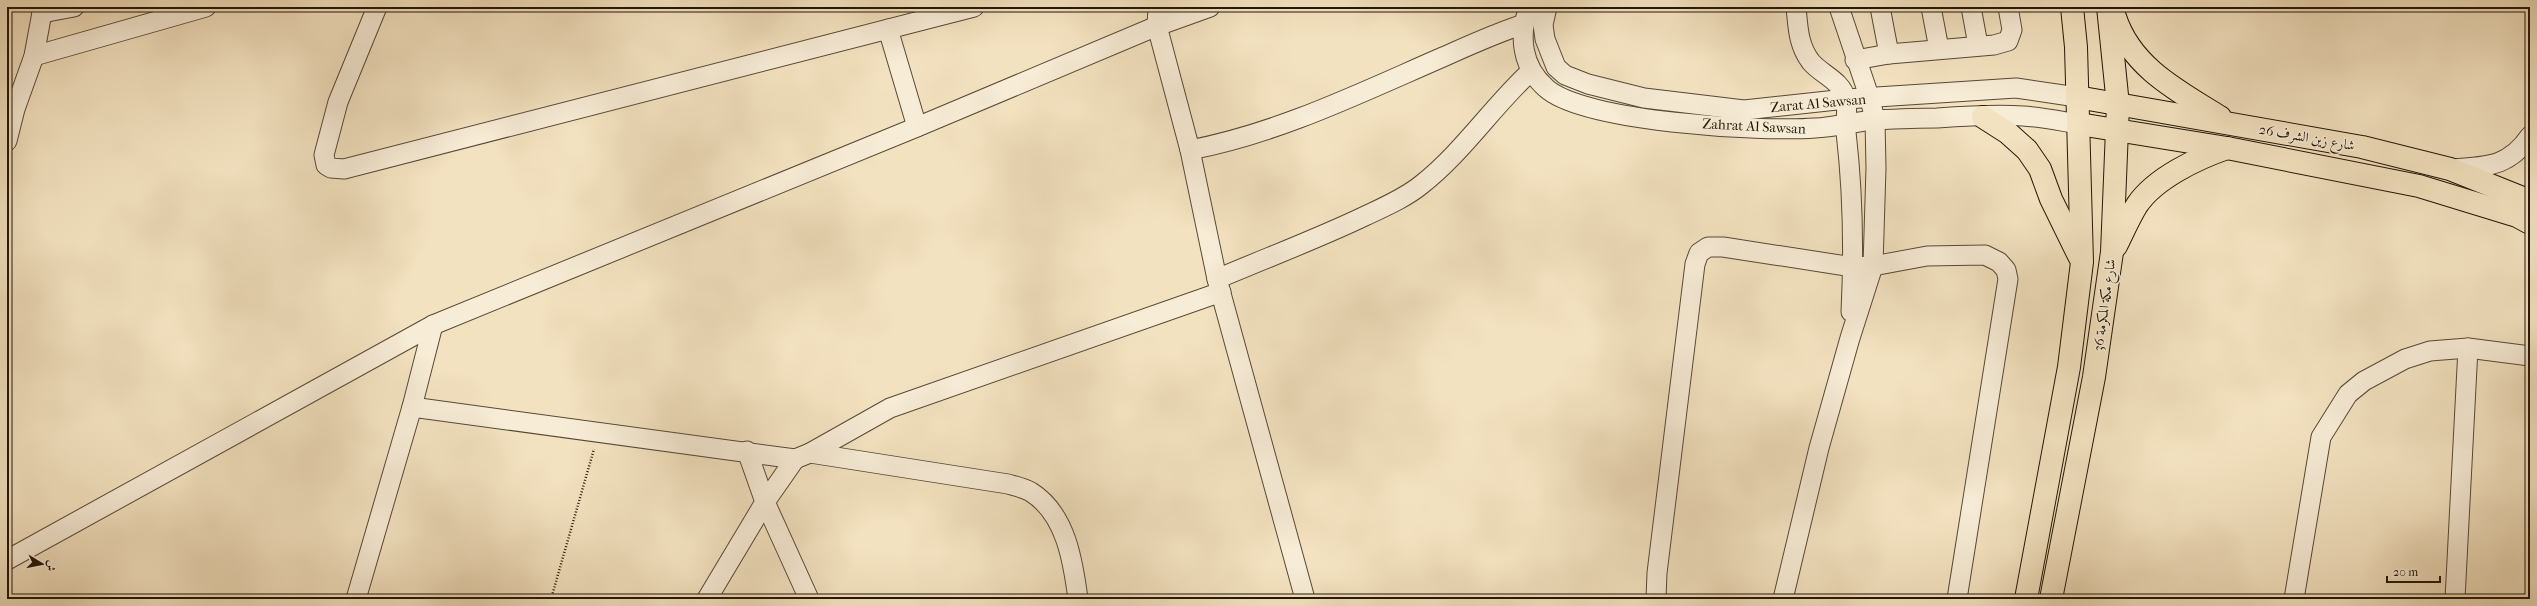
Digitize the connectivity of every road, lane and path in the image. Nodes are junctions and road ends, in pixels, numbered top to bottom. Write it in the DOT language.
graph roads {
  1 [pos="74,7"];
  2 [pos="206,7"];
  3 [pos="377,7"];
  4 [pos="974,7"];
  5 [pos="1158,7"];
  6 [pos="1210,7"];
  7 [pos="1547,7"];
  8 [pos="1796,7"];
  9 [pos="1839,7"];
  10 [pos="1880,7"];
  11 [pos="1931,7"];
  12 [pos="1971,7"];
  13 [pos="2008,7"];
  14 [pos="2072,7"];
  15 [pos="2108,7"];
  16 [pos="2112,7"];
  17 [pos="43,10"];
  18 [pos="1527,15"];
  19 [pos="1157,26"];
  20 [pos="888,29"];
  21 [pos="1978,44"];
  22 [pos="1939,49"];
  23 [pos="1889,54"];
  24 [pos="34,56"];
  25 [pos="1855,60"];
  26 [pos="1531,72"];
  27 [pos="2077,97"];
  28 [pos="1846,99"];
  29 [pos="1870,99"];
  30 [pos="11,103"];
  31 [pos="2118,105"];
  32 [pos="1984,117"];
  33 [pos="1875,120"];
  34 [pos="2230,123"];
  35 [pos="1846,124"];
  36 [pos="2079,124"];
  37 [pos="917,128"];
  38 [pos="2118,130"];
  39 [pos="2530,136"];
  40 [pos="7,140"];
  41 [pos="2228,148"];
  42 [pos="1190,150"];
  43 [pos="2450,169"];
  44 [pos="2530,201"];
  45 [pos="2530,223"];
  46 [pos="2112,252"];
  47 [pos="2082,262"];
  48 [pos="1873,266"];
  49 [pos="1853,267"];
  50 [pos="1219,285"];
  51 [pos="433,324"];
  52 [pos="1850,338"];
  53 [pos="2468,348"];
  54 [pos="2530,356"];
  55 [pos="412,407"];
  56 [pos="599,431"];
  57 [pos="747,451"];
  58 [pos="802,456"];
  59 [pos="766,502"];
  60 [pos="7,560"];
  61 [pos="356,599"];
  62 [pos="551,599"];
  63 [pos="707,599"];
  64 [pos="809,599"];
  65 [pos="1078,599"];
  66 [pos="1305,599"];
  67 [pos="1656,599"];
  68 [pos="1783,599"];
  69 [pos="1957,599"];
  70 [pos="2026,599"];
  71 [pos="2051,599"];
  72 [pos="2294,599"];
  73 [pos="2455,599"];
  1 -- 17 [label="street"];
  2 -- 24 [label="street"];
  3 -- 20 [label="street"];
  4 -- 20 [label="street"];
  5 -- 19 [label="street"];
  6 -- 19 [label="street"];
  7 -- 28 [label="street, Zarat Al Sawsan"];
  8 -- 28 [label="street"];
  9 -- 25 [label="street"];
  10 -- 23 [label="street"];
  11 -- 22 [label="street"];
  12 -- 21 [label="street"];
  13 -- 21 [label="street"];
  14 -- 27 [label="main road, شارع مكة المكرمة 36"];
  15 -- 31 [label="main road, شارع مكة المكرمة 36"];
  16 -- 34 [label="main road"];
  17 -- 24 [label="street"];
  18 -- 26 [label="street, Zahrat Al Sawsan"];
  18 -- 42 [label="street"];
  19 -- 37 [label="street"];
  19 -- 42 [label="street"];
  20 -- 37 [label="street"];
  21 -- 22 [label="street"];
  22 -- 23 [label="street"];
  23 -- 25 [label="street"];
  24 -- 30 [label="street"];
  25 -- 29 [label="street"];
  26 -- 35 [label="street, Zahrat Al Sawsan"];
  26 -- 50 [label="street"];
  27 -- 29 [label="street, Zarat Al Sawsan"];
  27 -- 31 [label="main road, شارع زين الشرف 26"];
  27 -- 36 [label="main road, شارع مكة المكرمة 36"];
  28 -- 29 [label="street, Zarat Al Sawsan"];
  28 -- 35 [label="street"];
  29 -- 33 [label="street"];
  30 -- 40 [label="street"];
  31 -- 34 [label="main road, شارع زين الشرف 26"];
  31 -- 38 [label="main road, شارع مكة المكرمة 36"];
  32 -- 33 [label="street, Zahrat Al Sawsan"];
  32 -- 36 [label="street, Zahrat Al Sawsan"];
  32 -- 47 [label="main road"];
  33 -- 35 [label="street, Zahrat Al Sawsan"];
  33 -- 48 [label="street"];
  34 -- 43 [label="main road, شارع زين الشرف 26"];
  35 -- 49 [label="street"];
  36 -- 38 [label="main road, شارع زين الشرف 26"];
  36 -- 47 [label="main road, شارع مكة المكرمة 36"];
  37 -- 51 [label="street"];
  38 -- 41 [label="main road, شارع زين الشرف 26"];
  38 -- 46 [label="main road, شارع مكة المكرمة 36"];
  39 -- 43 [label="street"];
  41 -- 45 [label="main road, شارع زين الشرف 26"];
  41 -- 46 [label="main road"];
  42 -- 50 [label="street"];
  43 -- 44 [label="main road, شارع زين الشرف 26"];
  46 -- 71 [label="main road, شارع مكة المكرمة 36"];
  47 -- 70 [label="main road, شارع مكة المكرمة 36"];
  48 -- 49 [label="street"];
  48 -- 52 [label="street"];
  48 -- 69 [label="street"];
  49 -- 52 [label="street"];
  49 -- 67 [label="street"];
  50 -- 58 [label="street"];
  50 -- 66 [label="street"];
  51 -- 55 [label="street"];
  51 -- 60 [label="street"];
  52 -- 68 [label="street"];
  53 -- 54 [label="street"];
  53 -- 72 [label="street"];
  53 -- 73 [label="street"];
  55 -- 56 [label="street"];
  55 -- 61 [label="street"];
  56 -- 57 [label="street"];
  56 -- 62 [label="path"];
  57 -- 58 [label="street"];
  57 -- 59 [label="street"];
  58 -- 59 [label="street"];
  58 -- 65 [label="street"];
  59 -- 63 [label="street"];
  59 -- 64 [label="street"];
}
